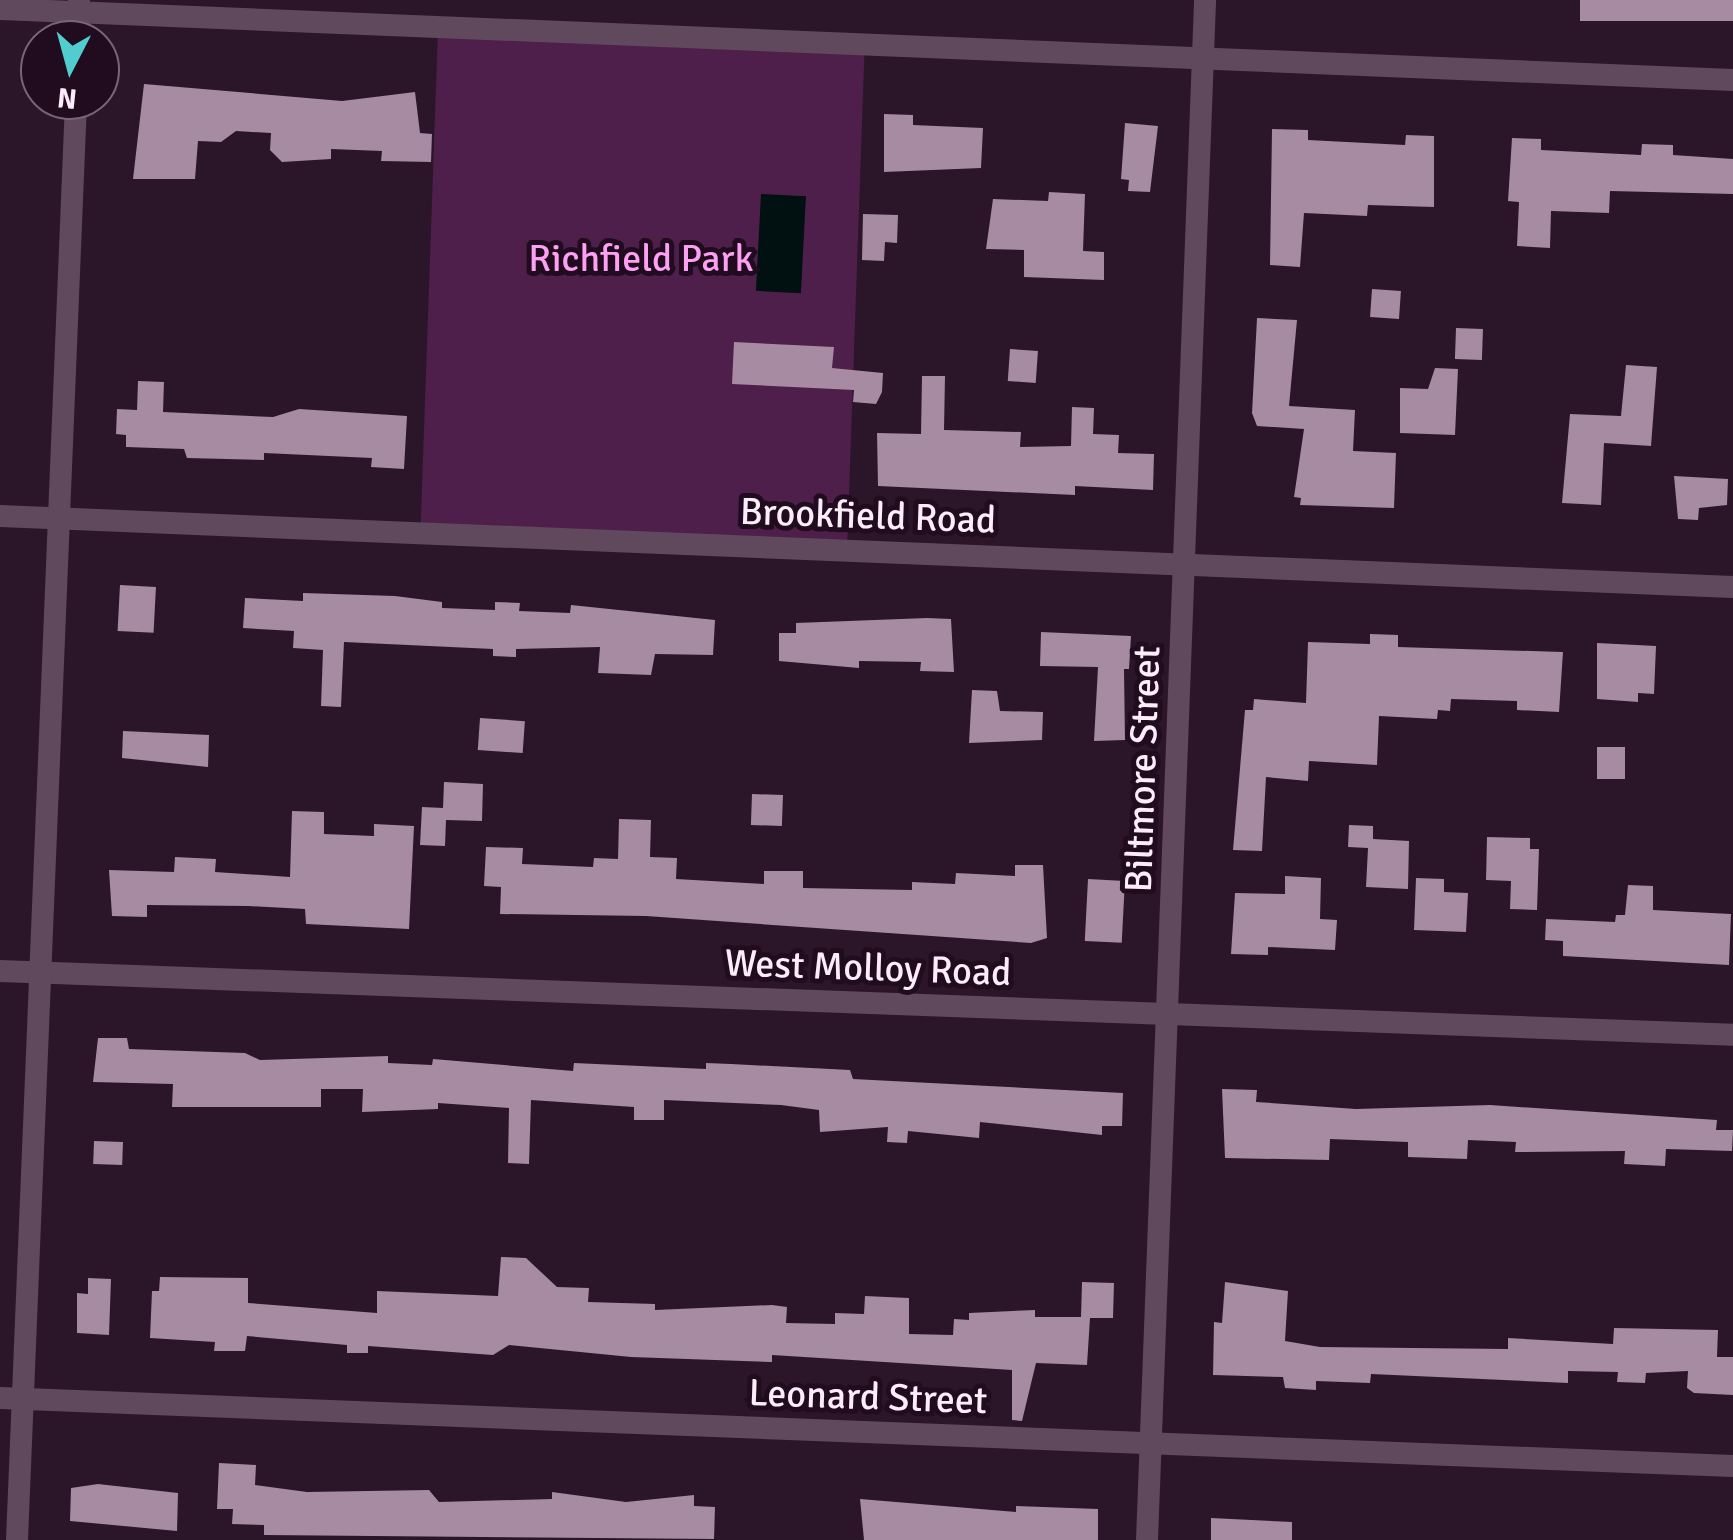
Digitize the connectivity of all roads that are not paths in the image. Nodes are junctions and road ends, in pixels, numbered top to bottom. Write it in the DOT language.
graph roads {
  1 [pos="1205,0"];
  2 [pos="79,6"];
  3 [pos="0,9"];
  4 [pos="1204,58"];
  5 [pos="1733,80"];
  6 [pos="75,120"];
  7 [pos="0,516"];
  8 [pos="60,518"];
  9 [pos="1186,562"];
  10 [pos="1733,587"];
  11 [pos="0,972"];
  12 [pos="39,973"];
  13 [pos="1168,1016"];
  14 [pos="1733,1035"];
  15 [pos="11,1398"];
  16 [pos="1150,1444"];
  17 [pos="1733,1466"];
  18 [pos="17,1540"];
  19 [pos="1146,1540"];
  1 -- 4 [label="street, Biltmore Street"];
  2 -- 3 [label="street"];
  2 -- 4 [label="street"];
  4 -- 5 [label="street"];
  4 -- 9 [label="street, Biltmore Street"];
  6 -- 8 [label="street"];
  7 -- 8 [label="street, Brookfield Road"];
  8 -- 9 [label="street, Brookfield Road"];
  8 -- 12 [label="street"];
  9 -- 10 [label="street, Brookfield Road"];
  9 -- 13 [label="street, Biltmore Street"];
  11 -- 12 [label="street, West Molloy Road"];
  12 -- 13 [label="street, West Molloy Road"];
  12 -- 15 [label="street"];
  13 -- 14 [label="street, West Molloy Road"];
  13 -- 16 [label="street, Biltmore Street"];
  15 -- 16 [label="street, Leonard Street"];
  15 -- 18 [label="street"];
  16 -- 17 [label="street, Leonard Street"];
  16 -- 19 [label="street, Biltmore Street"];
}
